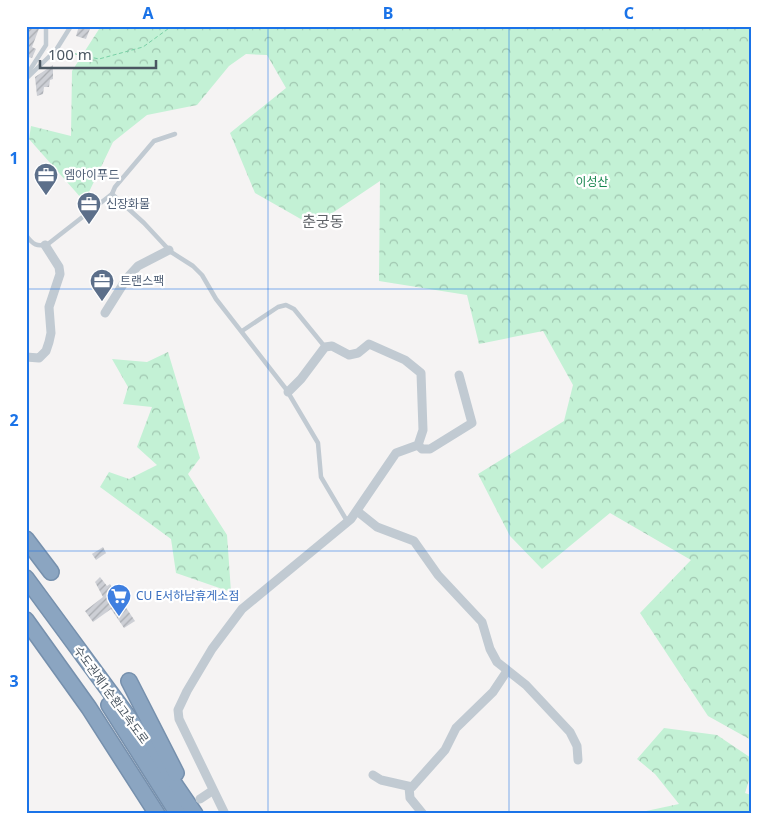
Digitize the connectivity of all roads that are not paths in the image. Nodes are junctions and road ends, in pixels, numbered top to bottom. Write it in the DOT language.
graph roads {
  1 [pos="46,26"];
  2 [pos="71,26"];
  3 [pos="26,78"];
  4 [pos="175,134"];
  5 [pos="112,194"];
  6 [pos="26,236"];
  7 [pos="45,245"];
  8 [pos="169,250"];
  9 [pos="105,313"];
  10 [pos="242,331"];
  11 [pos="325,346"];
  12 [pos="26,357"];
  13 [pos="458,375"];
  14 [pos="288,392"];
  15 [pos="418,445"];
  16 [pos="357,512"];
  17 [pos="348,522"];
  18 [pos="26,540"];
  19 [pos="51,572"];
  20 [pos="26,578"];
  21 [pos="26,620"];
  22 [pos="66,634"];
  23 [pos="507,671"];
  24 [pos="129,681"];
  25 [pos="578,760"];
  26 [pos="373,775"];
  27 [pos="409,787"];
  28 [pos="212,791"];
  29 [pos="196,808"];
  30 [pos="157,814"];
  31 [pos="178,814"];
  32 [pos="225,814"];
  33 [pos="423,814"];
  1 -- 3 [label="lane"];
  2 -- 3 [label="lane"];
  4 -- 5 [label="lane"];
  5 -- 7 [label="lane"];
  5 -- 8 [label="lane"];
  6 -- 7 [label="lane"];
  7 -- 12 [label="street"];
  8 -- 9 [label="street"];
  8 -- 10 [label="lane"];
  10 -- 11 [label="lane"];
  10 -- 14 [label="lane"];
  11 -- 14 [label="street"];
  11 -- 15 [label="street"];
  13 -- 15 [label="street"];
  14 -- 17 [label="lane"];
  15 -- 16 [label="street"];
  16 -- 17 [label="street"];
  16 -- 23 [label="street"];
  17 -- 28 [label="street"];
  18 -- 19 [label="highway"];
  20 -- 22 [label="highway, 수도권제1순환고속도로"];
  21 -- 30 [label="highway, 수도권제1순환고속도로"];
  22 -- 29 [label="highway, 수도권제1순환고속도로"];
  22 -- 31 [label="highway"];
  23 -- 25 [label="street"];
  23 -- 27 [label="street"];
  24 -- 29 [label="highway"];
  26 -- 27 [label="street"];
  27 -- 33 [label="street"];
  28 -- 29 [label="street"];
  28 -- 32 [label="street"];
}
